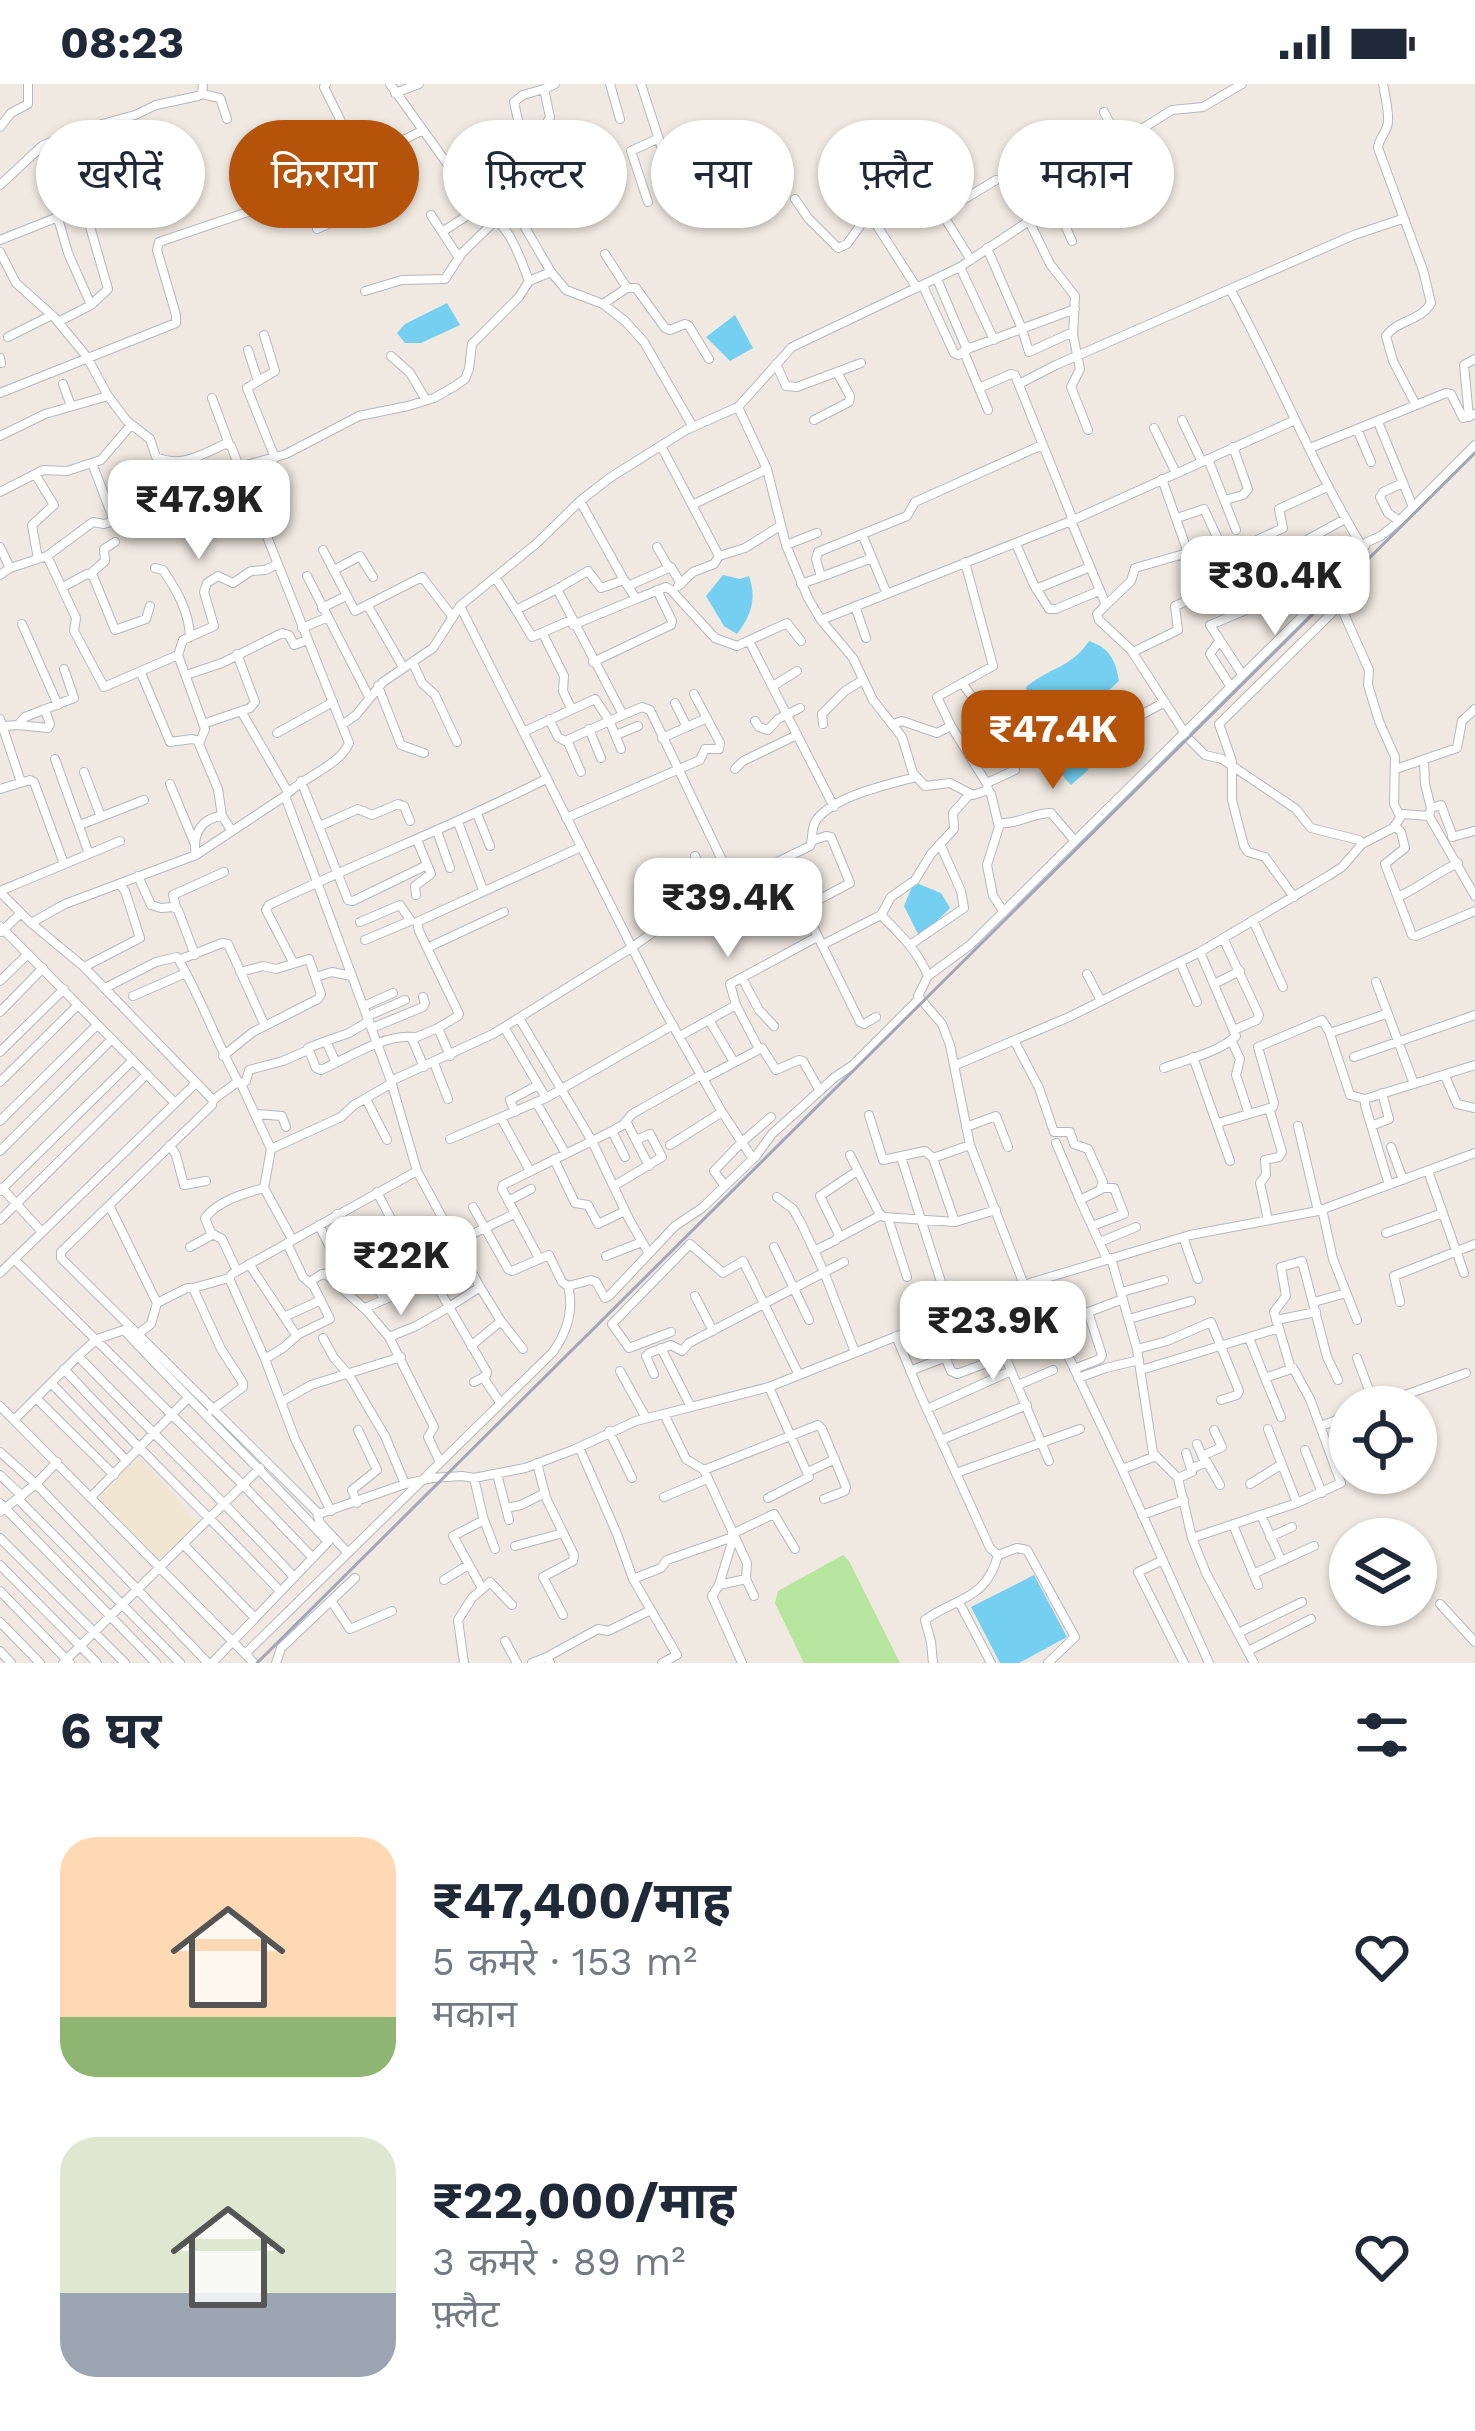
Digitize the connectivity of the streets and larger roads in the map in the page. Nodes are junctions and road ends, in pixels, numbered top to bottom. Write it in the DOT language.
graph roads {
  1 [pos="28,84"];
  2 [pos="326,84"];
  3 [pos="419,84"];
  4 [pos="555,84"];
  5 [pos="610,84"];
  6 [pos="641,84"];
  7 [pos="1242,84"];
  8 [pos="1383,84"];
  9 [pos="202,89"];
  10 [pos="393,89"];
  11 [pos="544,89"];
  12 [pos="1104,112"];
  13 [pos="226,119"];
  14 [pos="620,119"];
  15 [pos="339,120"];
  16 [pos="519,120"];
  17 [pos="549,120"];
  18 [pos="651,120"];
  19 [pos="1108,120"];
  20 [pos="1156,120"];
  21 [pos="0,127"];
  22 [pos="422,130"];
  23 [pos="419,132"];
  24 [pos="651,142"];
  25 [pos="443,159"];
  26 [pos="996,180"];
  27 [pos="0,184"];
  28 [pos="974,193"];
  29 [pos="795,199"];
  30 [pos="648,202"];
  31 [pos="431,214"];
  32 [pos="229,218"];
  33 [pos="1402,219"];
  34 [pos="36,224"];
  35 [pos="61,228"];
  36 [pos="91,228"];
  37 [pos="448,228"];
  38 [pos="487,228"];
  39 [pos="504,228"];
  40 [pos="525,228"];
  41 [pos="952,228"];
  42 [pos="1017,228"];
  43 [pos="1033,228"];
  44 [pos="1066,228"];
  45 [pos="442,232"];
  46 [pos="0,239"];
  47 [pos="1072,241"];
  48 [pos="987,248"];
  49 [pos="0,252"];
  50 [pos="605,254"];
  51 [pos="458,258"];
  52 [pos="971,260"];
  53 [pos="960,267"];
  54 [pos="551,272"];
  55 [pos="937,279"];
  56 [pos="529,281"];
  57 [pos="920,287"];
  58 [pos="626,288"];
  59 [pos="1230,289"];
  60 [pos="364,291"];
  61 [pos="603,304"];
  62 [pos="91,305"];
  63 [pos="1076,309"];
  64 [pos="55,319"];
  65 [pos="1022,329"];
  66 [pos="1073,332"];
  67 [pos="264,335"];
  68 [pos="8,338"];
  69 [pos="994,340"];
  70 [pos="248,350"];
  71 [pos="967,350"];
  72 [pos="391,356"];
  73 [pos="1078,356"];
  74 [pos="87,357"];
  75 [pos="709,359"];
  76 [pos="1475,359"];
  77 [pos="861,363"];
  78 [pos="776,364"];
  79 [pos="838,374"];
  80 [pos="258,381"];
  81 [pos="63,384"];
  82 [pos="1019,384"];
  83 [pos="979,388"];
  84 [pos="0,393"];
  85 [pos="109,396"];
  86 [pos="212,398"];
  87 [pos="426,400"];
  88 [pos="1416,405"];
  89 [pos="71,406"];
  90 [pos="737,407"];
  91 [pos="988,410"];
  92 [pos="1472,416"];
  93 [pos="814,420"];
  94 [pos="1182,420"];
  95 [pos="1295,420"];
  96 [pos="1378,422"];
  97 [pos="131,425"];
  98 [pos="693,427"];
  99 [pos="1154,428"];
  100 [pos="1357,429"];
  101 [pos="1088,430"];
  102 [pos="0,436"];
  103 [pos="229,444"];
  104 [pos="1475,445"];
  105 [pos="661,446"];
  106 [pos="1042,446"];
  107 [pos="1233,448"];
  108 [pos="1310,448"];
  109 [pos="274,458"];
  110 [pos="1205,460"];
  111 [pos="1371,462"];
  112 [pos="92,463"];
  113 [pos="239,467"];
  114 [pos="767,470"];
  115 [pos="1176,473"];
  116 [pos="35,474"];
  117 [pos="1162,479"];
  118 [pos="1403,483"];
  119 [pos="1327,487"];
  120 [pos="0,492"];
  121 [pos="580,501"];
  122 [pos="1225,501"];
  123 [pos="692,506"];
  124 [pos="1413,507"];
  125 [pos="157,508"];
  126 [pos="1177,518"];
  127 [pos="1345,519"];
  128 [pos="114,521"];
  129 [pos="1072,521"];
  130 [pos="1399,521"];
  131 [pos="780,526"];
  132 [pos="1236,530"];
  133 [pos="817,533"];
  134 [pos="862,534"];
  135 [pos="1218,539"];
  136 [pos="1255,541"];
  137 [pos="115,542"];
  138 [pos="1016,544"];
  139 [pos="786,545"];
  140 [pos="0,547"];
  141 [pos="657,547"];
  142 [pos="1363,548"];
  143 [pos="323,550"];
  144 [pos="1282,553"];
  145 [pos="1184,554"];
  146 [pos="719,556"];
  147 [pos="43,558"];
  148 [pos="872,558"];
  149 [pos="965,562"];
  150 [pos="277,564"];
  151 [pos="10,568"];
  152 [pos="155,568"];
  153 [pos="669,568"];
  154 [pos="1090,568"];
  155 [pos="334,571"];
  156 [pos="0,574"];
  157 [pos="90,574"];
  158 [pos="307,576"];
  159 [pos="373,577"];
  160 [pos="495,577"];
  161 [pos="821,578"];
  162 [pos="626,583"];
  163 [pos="682,584"];
  164 [pos="802,584"];
  165 [pos="1274,586"];
  166 [pos="63,587"];
  167 [pos="556,589"];
  168 [pos="1036,589"];
  169 [pos="656,590"];
  170 [pos="671,590"];
  171 [pos="1100,591"];
  172 [pos="887,593"];
  173 [pos="346,596"];
  174 [pos="1194,598"];
  175 [pos="636,599"];
  176 [pos="150,606"];
  177 [pos="368,606"];
  178 [pos="460,606"];
  179 [pos="855,606"];
  180 [pos="1105,606"];
  181 [pos="1256,606"];
  182 [pos="516,610"];
  183 [pos="324,613"];
  184 [pos="452,616"];
  185 [pos="821,620"];
  186 [pos="572,622"];
  187 [pos="22,624"];
  188 [pos="302,628"];
  189 [pos="543,634"];
  190 [pos="190,637"];
  191 [pos="866,638"];
  192 [pos="307,640"];
  193 [pos="749,640"];
  194 [pos="1220,640"];
  195 [pos="801,641"];
  196 [pos="1133,652"];
  197 [pos="237,654"];
  198 [pos="178,655"];
  199 [pos="593,662"];
  200 [pos="408,665"];
  201 [pos="64,669"];
  202 [pos="797,671"];
  203 [pos="140,673"];
  204 [pos="1242,674"];
  205 [pos="186,675"];
  206 [pos="863,680"];
  207 [pos="962,683"];
  208 [pos="378,686"];
  209 [pos="773,686"];
  210 [pos="1231,687"];
  211 [pos="694,694"];
  212 [pos="369,697"];
  213 [pos="333,702"];
  214 [pos="1165,702"];
  215 [pos="675,703"];
  216 [pos="58,705"];
  217 [pos="571,708"];
  218 [pos="800,708"];
  219 [pos="1475,709"];
  220 [pos="45,710"];
  221 [pos="241,711"];
  222 [pos="622,715"];
  223 [pos="787,715"];
  224 [pos="706,718"];
  225 [pos="549,719"];
  226 [pos="609,720"];
  227 [pos="755,721"];
  228 [pos="2,723"];
  229 [pos="203,724"];
  230 [pos="342,724"];
  231 [pos="823,724"];
  232 [pos="893,724"];
  233 [pos="1124,724"];
  234 [pos="18,725"];
  235 [pos="638,726"];
  236 [pos="951,726"];
  237 [pos="686,727"];
  238 [pos="589,729"];
  239 [pos="523,732"];
  240 [pos="278,733"];
  241 [pos="1186,734"];
  242 [pos="616,735"];
  243 [pos="797,735"];
  244 [pos="1036,736"];
  245 [pos="662,738"];
  246 [pos="567,740"];
  247 [pos="199,741"];
  248 [pos="457,742"];
  249 [pos="965,748"];
  250 [pos="621,749"];
  251 [pos="424,753"];
  252 [pos="601,758"];
  253 [pos="56,759"];
  254 [pos="1424,761"];
  255 [pos="1233,766"];
  256 [pos="678,768"];
  257 [pos="1396,769"];
  258 [pos="735,770"];
  259 [pos="84,772"];
  260 [pos="581,772"];
  261 [pos="916,778"];
  262 [pos="546,779"];
  263 [pos="21,782"];
  264 [pos="301,782"];
  265 [pos="170,784"];
  266 [pos="1,787"];
  267 [pos="987,787"];
  268 [pos="287,794"];
  269 [pos="970,794"];
  270 [pos="144,800"];
  271 [pos="834,807"];
  272 [pos="1430,812"];
  273 [pos="477,814"];
  274 [pos="222,816"];
  275 [pos="101,817"];
  276 [pos="566,818"];
  277 [pos="410,821"];
  278 [pos="1398,821"];
  279 [pos="458,822"];
  280 [pos="998,823"];
  281 [pos="80,825"];
  282 [pos="320,826"];
  283 [pos="232,831"];
  284 [pos="437,831"];
  285 [pos="1474,831"];
  286 [pos="1448,839"];
  287 [pos="417,840"];
  288 [pos="814,840"];
  289 [pos="120,841"];
  290 [pos="1075,841"];
  291 [pos="194,842"];
  292 [pos="940,844"];
  293 [pos="1362,844"];
  294 [pos="490,846"];
  295 [pos="581,847"];
  296 [pos="89,854"];
  297 [pos="196,855"];
  298 [pos="695,856"];
  299 [pos="781,860"];
  300 [pos="1458,863"];
  301 [pos="64,864"];
  302 [pos="427,865"];
  303 [pos="450,868"];
  304 [pos="224,872"];
  305 [pos="337,875"];
  306 [pos="138,877"];
  307 [pos="316,882"];
  308 [pos="733,883"];
  309 [pos="119,884"];
  310 [pos="483,890"];
  311 [pos="0,892"];
  312 [pos="713,893"];
  313 [pos="416,895"];
  314 [pos="1475,896"];
  315 [pos="1294,897"];
  316 [pos="1398,897"];
  317 [pos="176,907"];
  318 [pos="803,908"];
  319 [pos="1475,911"];
  320 [pos="504,912"];
  321 [pos="1004,912"];
  322 [pos="21,913"];
  323 [pos="880,915"];
  324 [pos="1253,920"];
  325 [pos="31,922"];
  326 [pos="359,922"];
  327 [pos="413,923"];
  328 [pos="1,930"];
  329 [pos="1223,938"];
  330 [pos="364,940"];
  331 [pos="820,941"];
  332 [pos="910,945"];
  333 [pos="428,948"];
  334 [pos="631,948"];
  335 [pos="1200,952"];
  336 [pos="28,954"];
  337 [pos="196,955"];
  338 [pos="179,960"];
  339 [pos="292,962"];
  340 [pos="1180,962"];
  341 [pos="85,967"];
  342 [pos="43,968"];
  343 [pos="1240,971"];
  344 [pos="240,972"];
  345 [pos="186,973"];
  346 [pos="1087,974"];
  347 [pos="352,976"];
  348 [pos="928,976"];
  349 [pos="316,977"];
  350 [pos="742,977"];
  351 [pos="0,982"];
  352 [pos="1376,982"];
  353 [pos="1214,984"];
  354 [pos="1283,987"];
  355 [pos="105,988"];
  356 [pos="64,989"];
  357 [pos="393,993"];
  358 [pos="134,996"];
  359 [pos="423,997"];
  360 [pos="919,999"];
  361 [pos="405,1000"];
  362 [pos="1101,1001"];
  363 [pos="1197,1002"];
  364 [pos="78,1005"];
  365 [pos="736,1005"];
  366 [pos="0,1012"];
  367 [pos="1386,1014"];
  368 [pos="1475,1015"];
  369 [pos="876,1017"];
  370 [pos="368,1018"];
  371 [pos="519,1018"];
  372 [pos="709,1020"];
  373 [pos="97,1024"];
  374 [pos="673,1025"];
  375 [pos="265,1026"];
  376 [pos="774,1026"];
  377 [pos="503,1027"];
  378 [pos="438,1028"];
  379 [pos="1234,1030"];
  380 [pos="1330,1033"];
  381 [pos="680,1036"];
  382 [pos="413,1037"];
  383 [pos="112,1040"];
  384 [pos="326,1040"];
  385 [pos="1015,1042"];
  386 [pos="1232,1042"];
  387 [pos="1397,1042"];
  388 [pos="378,1044"];
  389 [pos="759,1049"];
  390 [pos="308,1050"];
  391 [pos="0,1052"];
  392 [pos="224,1056"];
  393 [pos="450,1056"];
  394 [pos="1193,1057"];
  395 [pos="1354,1057"];
  396 [pos="133,1060"];
  397 [pos="734,1062"];
  398 [pos="336,1063"];
  399 [pos="429,1065"];
  400 [pos="956,1065"];
  401 [pos="1475,1065"];
  402 [pos="1164,1068"];
  403 [pos="147,1074"];
  404 [pos="1445,1076"];
  405 [pos="702,1077"];
  406 [pos="0,1082"];
  407 [pos="391,1082"];
  408 [pos="196,1083"];
  409 [pos="240,1084"];
  410 [pos="538,1084"];
  411 [pos="1414,1084"];
  412 [pos="561,1089"];
  413 [pos="820,1090"];
  414 [pos="1382,1093"];
  415 [pos="366,1098"];
  416 [pos="448,1099"];
  417 [pos="1365,1099"];
  418 [pos="214,1100"];
  419 [pos="541,1100"];
  420 [pos="175,1103"];
  421 [pos="1269,1108"];
  422 [pos="1475,1108"];
  423 [pos="515,1112"];
  424 [pos="722,1112"];
  425 [pos="256,1114"];
  426 [pos="1249,1114"];
  427 [pos="869,1115"];
  428 [pos="772,1117"];
  429 [pos="501,1118"];
  430 [pos="0,1121"];
  431 [pos="626,1121"];
  432 [pos="1218,1123"];
  433 [pos="966,1126"];
  434 [pos="1298,1126"];
  435 [pos="1371,1126"];
  436 [pos="286,1127"];
  437 [pos="612,1131"];
  438 [pos="450,1139"];
  439 [pos="387,1140"];
  440 [pos="636,1140"];
  441 [pos="592,1141"];
  442 [pos="742,1142"];
  443 [pos="1056,1143"];
  444 [pos="1302,1144"];
  445 [pos="170,1145"];
  446 [pos="670,1145"];
  447 [pos="970,1145"];
  448 [pos="1009,1147"];
  449 [pos="1391,1147"];
  450 [pos="271,1149"];
  451 [pos="1281,1149"];
  452 [pos="0,1151"];
  453 [pos="566,1154"];
  454 [pos="1475,1154"];
  455 [pos="850,1155"];
  456 [pos="902,1156"];
  457 [pos="625,1157"];
  458 [pos="933,1158"];
  459 [pos="554,1159"];
  460 [pos="753,1159"];
  461 [pos="1230,1161"];
  462 [pos="650,1166"];
  463 [pos="418,1171"];
  464 [pos="530,1171"];
  465 [pos="857,1171"];
  466 [pos="1428,1171"];
  467 [pos="1403,1180"];
  468 [pos="206,1181"];
  469 [pos="1389,1185"];
  470 [pos="614,1186"];
  471 [pos="725,1186"];
  472 [pos="1,1188"];
  473 [pos="264,1188"];
  474 [pos="1102,1188"];
  475 [pos="531,1189"];
  476 [pos="377,1192"];
  477 [pos="777,1197"];
  478 [pos="1080,1200"];
  479 [pos="508,1201"];
  480 [pos="16,1204"];
  481 [pos="109,1204"];
  482 [pos="473,1207"];
  483 [pos="996,1210"];
  484 [pos="1320,1210"];
  485 [pos="625,1211"];
  486 [pos="1443,1213"];
  487 [pos="337,1214"];
  488 [pos="515,1214"];
  489 [pos="885,1217"];
  490 [pos="0,1220"];
  491 [pos="1268,1220"];
  492 [pos="921,1221"];
  493 [pos="955,1222"];
  494 [pos="320,1225"];
  495 [pos="420,1226"];
  496 [pos="1092,1226"];
  497 [pos="485,1227"];
  498 [pos="1136,1228"];
  499 [pos="41,1231"];
  500 [pos="1386,1233"];
  501 [pos="212,1235"];
  502 [pos="1183,1237"];
  503 [pos="838,1238"];
  504 [pos="290,1241"];
  505 [pos="455,1241"];
  506 [pos="642,1241"];
  507 [pos="1100,1242"];
  508 [pos="1475,1244"];
  509 [pos="190,1247"];
  510 [pos="774,1247"];
  511 [pos="415,1248"];
  512 [pos="814,1251"];
  513 [pos="1457,1251"];
  514 [pos="648,1252"];
  515 [pos="430,1255"];
  516 [pos="606,1256"];
  517 [pos="538,1258"];
  518 [pos="1109,1258"];
  519 [pos="14,1259"];
  520 [pos="844,1262"];
  521 [pos="249,1264"];
  522 [pos="427,1269"];
  523 [pos="824,1272"];
  524 [pos="0,1273"];
  525 [pos="326,1274"];
  526 [pos="1464,1274"];
  527 [pos="233,1275"];
  528 [pos="907,1277"];
  529 [pos="1198,1279"];
  530 [pos="1164,1280"];
  531 [pos="311,1284"];
  532 [pos="1029,1284"];
  533 [pos="568,1286"];
  534 [pos="480,1287"];
  535 [pos="193,1288"];
  536 [pos="794,1288"];
  537 [pos="1346,1293"];
  538 [pos="1123,1295"];
  539 [pos="695,1296"];
  540 [pos="386,1299"];
  541 [pos="321,1300"];
  542 [pos="1191,1301"];
  543 [pos="1400,1302"];
  544 [pos="157,1303"];
  545 [pos="766,1304"];
  546 [pos="449,1307"];
  547 [pos="1315,1307"];
  548 [pos="364,1308"];
  549 [pos="1028,1311"];
  550 [pos="1088,1312"];
  551 [pos="951,1313"];
  552 [pos="284,1318"];
  553 [pos="1129,1318"];
  554 [pos="809,1320"];
  555 [pos="1357,1320"];
  556 [pos="501,1321"];
  557 [pos="1278,1324"];
  558 [pos="1054,1325"];
  559 [pos="713,1330"];
  560 [pos="670,1332"];
  561 [pos="137,1335"];
  562 [pos="296,1336"];
  563 [pos="896,1336"];
  564 [pos="389,1337"];
  565 [pos="322,1338"];
  566 [pos="1249,1338"];
  567 [pos="97,1339"];
  568 [pos="1043,1342"];
  569 [pos="471,1346"];
  570 [pos="1223,1346"];
  571 [pos="901,1347"];
  572 [pos="662,1348"];
  573 [pos="523,1349"];
  574 [pos="1137,1349"];
  575 [pos="855,1352"];
  576 [pos="78,1355"];
  577 [pos="1006,1356"];
  578 [pos="401,1357"];
  579 [pos="945,1357"];
  580 [pos="265,1358"];
  581 [pos="1357,1358"];
  582 [pos="1140,1365"];
  583 [pos="1292,1367"];
  584 [pos="64,1369"];
  585 [pos="1053,1370"];
  586 [pos="620,1371"];
  587 [pos="910,1371"];
  588 [pos="1011,1371"];
  589 [pos="1076,1373"];
  590 [pos="1466,1373"];
  591 [pos="654,1374"];
  592 [pos="349,1375"];
  593 [pos="799,1375"];
  594 [pos="1265,1378"];
  595 [pos="1338,1380"];
  596 [pos="51,1383"];
  597 [pos="1018,1385"];
  598 [pos="1366,1386"];
  599 [pos="1429,1386"];
  600 [pos="769,1387"];
  601 [pos="190,1395"];
  602 [pos="37,1399"];
  603 [pos="1221,1400"];
  604 [pos="281,1402"];
  605 [pos="500,1402"];
  606 [pos="1027,1405"];
  607 [pos="0,1406"];
  608 [pos="691,1407"];
  609 [pos="927,1408"];
  610 [pos="212,1410"];
  611 [pos="664,1414"];
  612 [pos="171,1416"];
  613 [pos="1282,1417"];
  614 [pos="646,1418"];
  615 [pos="14,1420"];
  616 [pos="1329,1423"];
  617 [pos="1321,1426"];
  618 [pos="1080,1429"];
  619 [pos="1268,1429"];
  620 [pos="358,1430"];
  621 [pos="1214,1430"];
  622 [pos="609,1431"];
  623 [pos="153,1434"];
  624 [pos="790,1434"];
  625 [pos="941,1440"];
  626 [pos="1041,1442"];
  627 [pos="1197,1444"];
  628 [pos="579,1447"];
  629 [pos="138,1450"];
  630 [pos="1305,1450"];
  631 [pos="0,1452"];
  632 [pos="1186,1453"];
  633 [pos="1156,1456"];
  634 [pos="1204,1458"];
  635 [pos="835,1460"];
  636 [pos="128,1461"];
  637 [pos="1049,1461"];
  638 [pos="57,1462"];
  639 [pos="440,1462"];
  640 [pos="537,1463"];
  641 [pos="1282,1464"];
  642 [pos="1121,1467"];
  643 [pos="260,1468"];
  644 [pos="1192,1468"];
  645 [pos="808,1472"];
  646 [pos="956,1473"];
  647 [pos="0,1474"];
  648 [pos="497,1474"];
  649 [pos="114,1475"];
  650 [pos="705,1475"];
  651 [pos="474,1478"];
  652 [pos="632,1478"];
  653 [pos="1178,1478"];
  654 [pos="418,1482"];
  655 [pos="36,1484"];
  656 [pos="243,1484"];
  657 [pos="405,1484"];
  658 [pos="1250,1484"];
  659 [pos="1220,1485"];
  660 [pos="544,1493"];
  661 [pos="1322,1493"];
  662 [pos="20,1497"];
  663 [pos="92,1497"];
  664 [pos="664,1497"];
  665 [pos="767,1498"];
  666 [pos="824,1499"];
  667 [pos="1184,1500"];
  668 [pos="357,1502"];
  669 [pos="226,1503"];
  670 [pos="1297,1503"];
  671 [pos="2,1508"];
  672 [pos="506,1508"];
  673 [pos="331,1511"];
  674 [pos="316,1513"];
  675 [pos="1142,1515"];
  676 [pos="1261,1516"];
  677 [pos="210,1517"];
  678 [pos="484,1520"];
  679 [pos="508,1520"];
  680 [pos="1233,1525"];
  681 [pos="1292,1528"];
  682 [pos="563,1532"];
  683 [pos="733,1536"];
  684 [pos="1270,1537"];
  685 [pos="0,1538"];
  686 [pos="1192,1538"];
  687 [pos="184,1545"];
  688 [pos="515,1546"];
  689 [pos="1314,1546"];
  690 [pos="495,1549"];
  691 [pos="795,1549"];
  692 [pos="346,1552"];
  693 [pos="998,1555"];
  694 [pos="313,1558"];
  695 [pos="1163,1560"];
  696 [pos="1281,1560"];
  697 [pos="0,1565"];
  698 [pos="468,1565"];
  699 [pos="161,1567"];
  700 [pos="1253,1574"];
  701 [pos="294,1577"];
  702 [pos="355,1578"];
  703 [pos="633,1579"];
  704 [pos="746,1579"];
  705 [pos="444,1580"];
  706 [pos="719,1585"];
  707 [pos="1258,1585"];
  708 [pos="482,1588"];
  709 [pos="136,1590"];
  710 [pos="0,1591"];
  711 [pos="280,1591"];
  712 [pos="754,1596"];
  713 [pos="332,1602"];
  714 [pos="1301,1602"];
  715 [pos="960,1604"];
  716 [pos="1440,1604"];
  717 [pos="122,1605"];
  718 [pos="512,1605"];
  719 [pos="392,1611"];
  720 [pos="650,1611"];
  721 [pos="563,1615"];
  722 [pos="110,1616"];
  723 [pos="255,1618"];
  724 [pos="1311,1619"];
  725 [pos="0,1622"];
  726 [pos="95,1631"];
  727 [pos="1238,1634"];
  728 [pos="233,1641"];
  729 [pos="505,1641"];
  730 [pos="1475,1642"];
  731 [pos="80,1646"];
  732 [pos="1248,1651"];
  733 [pos="0,1652"];
  734 [pos="245,1654"];
  735 [pos="680,1659"];
  736 [pos="549,1660"];
  737 [pos="67,1662"];
  738 [pos="11,1663"];
  739 [pos="40,1663"];
  740 [pos="97,1663"];
  741 [pos="125,1663"];
  742 [pos="156,1663"];
  743 [pos="180,1663"];
  744 [pos="210,1663"];
  745 [pos="254,1663"];
  746 [pos="276,1663"];
  747 [pos="464,1663"];
  748 [pos="517,1663"];
  749 [pos="532,1663"];
  750 [pos="662,1663"];
  751 [pos="742,1663"];
  752 [pos="933,1663"];
  753 [pos="992,1663"];
  754 [pos="1048,1663"];
  755 [pos="1184,1663"];
  756 [pos="1209,1663"];
  757 [pos="1254,1663"];
  1 -- 21 [label="street"];
  2 -- 15 [label="street"];
  3 -- 10 [label="street"];
  4 -- 11 [label="street"];
  5 -- 14 [label="street"];
  6 -- 18 [label="street"];
  7 -- 20 [label="street"];
  8 -- 33 [label="street"];
  9 -- 13 [label="street"];
  9 -- 27 [label="street"];
  10 -- 22 [label="street"];
  11 -- 16 [label="street"];
  11 -- 17 [label="street"];
  12 -- 19 [label="street"];
  22 -- 23 [label="street"];
  22 -- 25 [label="street"];
  24 -- 30 [label="street"];
  26 -- 28 [label="street"];
  29 -- 57 [label="street"];
  31 -- 45 [label="street"];
  32 -- 74 [label="street"];
  33 -- 59 [label="street"];
  33 -- 88 [label="street"];
  34 -- 46 [label="street"];
  35 -- 62 [label="street"];
  36 -- 62 [label="street"];
  37 -- 45 [label="street"];
  38 -- 51 [label="street"];
  39 -- 56 [label="street"];
  40 -- 54 [label="street"];
  41 -- 52 [label="street"];
  42 -- 48 [label="street"];
  43 -- 63 [label="street"];
  44 -- 47 [label="street"];
  45 -- 51 [label="street"];
  48 -- 52 [label="street"];
  48 -- 65 [label="street"];
  49 -- 64 [label="street"];
  50 -- 58 [label="street"];
  51 -- 60 [label="street"];
  52 -- 53 [label="street"];
  53 -- 55 [label="street"];
  53 -- 69 [label="street"];
  54 -- 56 [label="street"];
  54 -- 61 [label="street"];
  55 -- 57 [label="street"];
  55 -- 71 [label="street"];
  56 -- 87 [label="street"];
  57 -- 71 [label="street"];
  57 -- 78 [label="street"];
  58 -- 61 [label="street"];
  58 -- 75 [label="street"];
  59 -- 73 [label="street"];
  59 -- 95 [label="street"];
  61 -- 98 [label="street"];
  62 -- 64 [label="street"];
  63 -- 65 [label="street"];
  63 -- 66 [label="street"];
  64 -- 68 [label="street"];
  64 -- 74 [label="street"];
  65 -- 66 [label="street"];
  65 -- 69 [label="street"];
  66 -- 73 [label="street"];
  67 -- 80 [label="street"];
  69 -- 71 [label="street"];
  70 -- 80 [label="street"];
  71 -- 83 [label="street"];
  72 -- 87 [label="street"];
  73 -- 82 [label="street"];
  73 -- 101 [label="street"];
  74 -- 84 [label="street"];
  74 -- 85 [label="street"];
  76 -- 92 [label="street"];
  77 -- 79 [label="street"];
  78 -- 79 [label="street"];
  78 -- 90 [label="street"];
  79 -- 93 [label="street"];
  80 -- 109 [label="street"];
  81 -- 89 [label="street"];
  82 -- 83 [label="street"];
  82 -- 106 [label="street"];
  83 -- 91 [label="street"];
  85 -- 89 [label="street"];
  85 -- 97 [label="street"];
  86 -- 103 [label="street"];
  87 -- 109 [label="street"];
  88 -- 92 [label="street"];
  88 -- 96 [label="street"];
  89 -- 102 [label="street"];
  90 -- 98 [label="street"];
  90 -- 114 [label="street"];
  94 -- 110 [label="street"];
  95 -- 107 [label="street"];
  95 -- 108 [label="street"];
  96 -- 100 [label="street"];
  96 -- 118 [label="street"];
  97 -- 103 [label="street"];
  97 -- 112 [label="street"];
  98 -- 105 [label="street"];
  99 -- 115 [label="street"];
  100 -- 108 [label="street"];
  100 -- 111 [label="street"];
  103 -- 113 [label="street"];
  104 -- 124 [label="street"];
  105 -- 121 [label="street"];
  105 -- 123 [label="street"];
  106 -- 129 [label="street"];
  106 -- 134 [label="street"];
  107 -- 110 [label="street"];
  107 -- 122 [label="street"];
  108 -- 119 [label="street"];
  109 -- 113 [label="street"];
  110 -- 115 [label="street"];
  110 -- 122 [label="street"];
  112 -- 116 [label="street"];
  112 -- 128 [label="street"];
  113 -- 150 [label="street"];
  114 -- 123 [label="street"];
  114 -- 131 [label="street"];
  115 -- 117 [label="street"];
  116 -- 120 [label="street"];
  116 -- 147 [label="street"];
  117 -- 126 [label="street"];
  117 -- 129 [label="street"];
  118 -- 124 [label="street"];
  118 -- 130 [label="street"];
  119 -- 127 [label="street"];
  119 -- 136 [label="street"];
  121 -- 160 [label="street"];
  121 -- 162 [label="street"];
  122 -- 132 [label="street"];
  123 -- 146 [label="street"];
  124 -- 130 [label="street"];
  125 -- 128 [label="street"];
  126 -- 135 [label="street"];
  126 -- 145 [label="street"];
  127 -- 142 [label="street"];
  127 -- 144 [label="street"];
  128 -- 147 [label="street"];
  129 -- 138 [label="street"];
  129 -- 154 [label="street"];
  130 -- 142 [label="street"];
  131 -- 139 [label="street"];
  131 -- 146 [label="street"];
  133 -- 139 [label="street"];
  134 -- 148 [label="street"];
  134 -- 161 [label="street"];
  137 -- 157 [label="street"];
  138 -- 149 [label="street"];
  138 -- 168 [label="street"];
  139 -- 164 [label="street"];
  140 -- 151 [label="street"];
  141 -- 153 [label="street"];
  142 -- 204 [label="street"];
  143 -- 155 [label="street"];
  144 -- 165 [label="street"];
  144 -- 174 [label="street"];
  145 -- 174 [label="street"];
  145 -- 180 [label="street"];
  146 -- 163 [label="street"];
  147 -- 151 [label="street"];
  147 -- 166 [label="street"];
  148 -- 161 [label="street"];
  148 -- 172 [label="street"];
  149 -- 172 [label="street"];
  149 -- 207 [label="street"];
  150 -- 188 [label="street"];
  150 -- 190 [label="street"];
  151 -- 156 [label="street"];
  152 -- 190 [label="street"];
  153 -- 162 [label="street"];
  153 -- 163 [label="street"];
  154 -- 168 [label="street"];
  154 -- 171 [label="street"];
  155 -- 159 [label="street"];
  155 -- 173 [label="street"];
  157 -- 166 [label="street"];
  157 -- 176 [label="street"];
  158 -- 183 [label="street"];
  160 -- 178 [label="street"];
  160 -- 182 [label="street"];
  161 -- 164 [label="street"];
  162 -- 167 [label="street"];
  162 -- 175 [label="street"];
  163 -- 170 [label="street"];
  164 -- 185 [label="street"];
  166 -- 203 [label="street"];
  167 -- 182 [label="street"];
  167 -- 186 [label="street"];
  168 -- 171 [label="street"];
  169 -- 170 [label="street"];
  169 -- 175 [label="street"];
  169 -- 199 [label="street"];
  170 -- 193 [label="street"];
  171 -- 180 [label="street"];
  172 -- 179 [label="street"];
  173 -- 177 [label="street"];
  173 -- 183 [label="street"];
  174 -- 196 [label="street"];
  175 -- 186 [label="street"];
  177 -- 184 [label="street"];
  177 -- 200 [label="street"];
  178 -- 184 [label="street"];
  178 -- 239 [label="street"];
  179 -- 185 [label="street"];
  179 -- 191 [label="street"];
  180 -- 196 [label="street"];
  181 -- 194 [label="street"];
  182 -- 189 [label="street"];
  183 -- 188 [label="street"];
  183 -- 212 [label="street"];
  184 -- 200 [label="street"];
  185 -- 206 [label="street"];
  186 -- 189 [label="street"];
  186 -- 199 [label="street"];
  187 -- 216 [label="street"];
  188 -- 192 [label="street"];
  189 -- 217 [label="street"];
  190 -- 198 [label="street"];
  192 -- 197 [label="street"];
  192 -- 213 [label="street"];
  193 -- 195 [label="street"];
  193 -- 209 [label="street"];
  194 -- 204 [label="street"];
  194 -- 210 [label="street"];
  196 -- 214 [label="street"];
  197 -- 205 [label="street"];
  197 -- 221 [label="street"];
  198 -- 203 [label="street"];
  198 -- 205 [label="street"];
  199 -- 222 [label="street"];
  200 -- 208 [label="street"];
  200 -- 248 [label="street"];
  201 -- 216 [label="street"];
  202 -- 209 [label="street"];
  203 -- 247 [label="street"];
  204 -- 210 [label="street"];
  205 -- 229 [label="street"];
  206 -- 231 [label="street"];
  206 -- 232 [label="street"];
  207 -- 236 [label="street"];
  207 -- 249 [label="street"];
  208 -- 212 [label="street"];
  208 -- 251 [label="street"];
  209 -- 223 [label="street"];
  210 -- 241 [label="street"];
  211 -- 224 [label="street"];
  212 -- 230 [label="street"];
  213 -- 230 [label="street"];
  213 -- 240 [label="street"];
  214 -- 233 [label="street"];
  214 -- 241 [label="street"];
  215 -- 237 [label="street"];
  216 -- 220 [label="street"];
  217 -- 225 [label="street"];
  217 -- 226 [label="street"];
  218 -- 223 [label="street"];
  219 -- 254 [label="street"];
  220 -- 234 [label="street"];
  220 -- 234 [label="street"];
  221 -- 229 [label="street"];
  221 -- 268 [label="street"];
  222 -- 226 [label="street"];
  222 -- 245 [label="street"];
  223 -- 227 [label="street"];
  223 -- 243 [label="street"];
  224 -- 237 [label="street"];
  224 -- 256 [label="street"];
  225 -- 239 [label="street"];
  225 -- 246 [label="street"];
  226 -- 238 [label="street"];
  226 -- 242 [label="street"];
  228 -- 234 [label="street"];
  228 -- 263 [label="street"];
  229 -- 247 [label="street"];
  230 -- 264 [label="street"];
  232 -- 236 [label="street"];
  232 -- 261 [label="street"];
  235 -- 242 [label="street"];
  236 -- 249 [label="street"];
  237 -- 245 [label="street"];
  238 -- 246 [label="street"];
  238 -- 252 [label="street"];
  239 -- 262 [label="street"];
  241 -- 255 [label="street"];
  241 -- 290 [label="street"];
  242 -- 250 [label="street"];
  243 -- 258 [label="street"];
  243 -- 271 [label="street"];
  244 -- 267 [label="street"];
  245 -- 256 [label="street"];
  246 -- 260 [label="street"];
  247 -- 274 [label="street"];
  249 -- 267 [label="street"];
  253 -- 281 [label="street"];
  254 -- 257 [label="street"];
  254 -- 272 [label="street"];
  255 -- 257 [label="street"];
  255 -- 293 [label="street"];
  255 -- 315 [label="street"];
  256 -- 276 [label="street"];
  256 -- 308 [label="street"];
  257 -- 278 [label="street"];
  259 -- 275 [label="street"];
  261 -- 269 [label="street"];
  261 -- 271 [label="street"];
  262 -- 273 [label="street"];
  262 -- 276 [label="street"];
  263 -- 266 [label="street"];
  263 -- 301 [label="street"];
  264 -- 268 [label="street"];
  264 -- 282 [label="street"];
  265 -- 291 [label="street"];
  267 -- 269 [label="street"];
  267 -- 280 [label="street"];
  268 -- 283 [label="street"];
  268 -- 307 [label="street"];
  269 -- 292 [label="street"];
  270 -- 275 [label="street"];
  271 -- 288 [label="street"];
  272 -- 278 [label="street"];
  272 -- 286 [label="street"];
  272 -- 286 [label="street"];
  273 -- 279 [label="street"];
  273 -- 294 [label="street"];
  274 -- 283 [label="street"];
  274 -- 291 [label="street"];
  275 -- 281 [label="street"];
  276 -- 295 [label="street"];
  277 -- 282 [label="street"];
  278 -- 293 [label="street"];
  278 -- 316 [label="street"];
  279 -- 284 [label="street"];
  279 -- 310 [label="street"];
  280 -- 290 [label="street"];
  280 -- 321 [label="street"];
  281 -- 296 [label="street"];
  282 -- 305 [label="street"];
  283 -- 297 [label="street"];
  284 -- 287 [label="street"];
  284 -- 303 [label="street"];
  285 -- 286 [label="street"];
  286 -- 300 [label="street"];
  287 -- 302 [label="street"];
  287 -- 305 [label="street"];
  288 -- 299 [label="street"];
  288 -- 318 [label="street"];
  289 -- 296 [label="street"];
  290 -- 321 [label="street"];
  291 -- 297 [label="street"];
  292 -- 323 [label="street"];
  292 -- 332 [label="street"];
  293 -- 315 [label="street"];
  295 -- 310 [label="street"];
  295 -- 334 [label="street"];
  296 -- 301 [label="street"];
  297 -- 306 [label="street"];
  298 -- 312 [label="street"];
  299 -- 308 [label="street"];
  299 -- 318 [label="street"];
  300 -- 314 [label="street"];
  300 -- 316 [label="street"];
  301 -- 311 [label="street"];
  302 -- 305 [label="street"];
  302 -- 313 [label="street"];
  304 -- 317 [label="street"];
  305 -- 307 [label="street"];
  306 -- 309 [label="street"];
  306 -- 317 [label="street"];
  307 -- 339 [label="street"];
  307 -- 347 [label="street"];
  308 -- 312 [label="street"];
  309 -- 325 [label="street"];
  309 -- 341 [label="street"];
  310 -- 327 [label="street"];
  311 -- 322 [label="street"];
  312 -- 334 [label="street"];
  315 -- 324 [label="street"];
  316 -- 319 [label="street"];
  317 -- 337 [label="street"];
  318 -- 331 [label="street"];
  320 -- 333 [label="street"];
  321 -- 348 [label="street"];
  322 -- 325 [label="street"];
  322 -- 328 [label="street"];
  323 -- 331 [label="street"];
  323 -- 332 [label="street"];
  324 -- 329 [label="street"];
  324 -- 354 [label="street"];
  325 -- 341 [label="street"];
  326 -- 327 [label="street"];
  327 -- 330 [label="street"];
  327 -- 333 [label="street"];
  328 -- 336 [label="street"];
  329 -- 335 [label="street"];
  329 -- 343 [label="street"];
  331 -- 350 [label="street"];
  331 -- 369 [label="street"];
  332 -- 348 [label="street"];
  333 -- 378 [label="street"];
  334 -- 371 [label="street"];
  334 -- 374 [label="street"];
  335 -- 340 [label="street"];
  335 -- 353 [label="street"];
  336 -- 342 [label="street"];
  336 -- 351 [label="street"];
  337 -- 338 [label="street"];
  337 -- 344 [label="street"];
  338 -- 345 [label="street"];
  338 -- 355 [label="street"];
  339 -- 344 [label="street"];
  339 -- 349 [label="street"];
  340 -- 362 [label="street"];
  340 -- 363 [label="street"];
  341 -- 355 [label="street"];
  342 -- 356 [label="street"];
  342 -- 366 [label="street"];
  343 -- 353 [label="street"];
  343 -- 379 [label="street"];
  344 -- 375 [label="street"];
  345 -- 358 [label="street"];
  345 -- 392 [label="street"];
  346 -- 362 [label="street"];
  347 -- 349 [label="street"];
  347 -- 370 [label="street"];
  348 -- 360 [label="street"];
  349 -- 375 [label="street"];
  350 -- 365 [label="street"];
  350 -- 376 [label="street"];
  352 -- 367 [label="street"];
  353 -- 379 [label="street"];
  355 -- 408 [label="street"];
  356 -- 364 [label="street"];
  356 -- 391 [label="street"];
  357 -- 370 [label="street"];
  359 -- 370 [label="street"];
  360 -- 400 [label="street"];
  360 -- 413 [label="street"];
  361 -- 370 [label="street"];
  362 -- 385 [label="street"];
  364 -- 373 [label="street"];
  364 -- 406 [label="street"];
  365 -- 372 [label="street"];
  365 -- 389 [label="street"];
  367 -- 380 [label="street"];
  367 -- 387 [label="street"];
  368 -- 387 [label="street"];
  370 -- 384 [label="street"];
  370 -- 388 [label="street"];
  371 -- 377 [label="street"];
  371 -- 412 [label="street"];
  372 -- 381 [label="street"];
  372 -- 397 [label="street"];
  373 -- 383 [label="street"];
  373 -- 430 [label="street"];
  374 -- 381 [label="street"];
  374 -- 412 [label="street"];
  375 -- 392 [label="street"];
  377 -- 393 [label="street"];
  377 -- 410 [label="street"];
  378 -- 382 [label="street"];
  378 -- 393 [label="street"];
  379 -- 386 [label="street"];
  380 -- 417 [label="street"];
  380 -- 421 [label="street"];
  381 -- 405 [label="street"];
  382 -- 388 [label="street"];
  382 -- 399 [label="street"];
  383 -- 396 [label="street"];
  383 -- 452 [label="street"];
  384 -- 390 [label="street"];
  384 -- 398 [label="street"];
  385 -- 400 [label="street"];
  385 -- 474 [label="street"];
  386 -- 394 [label="street"];
  386 -- 426 [label="street"];
  387 -- 395 [label="street"];
  387 -- 411 [label="street"];
  388 -- 398 [label="street"];
  388 -- 407 [label="street"];
  389 -- 397 [label="street"];
  389 -- 413 [label="street"];
  390 -- 398 [label="street"];
  390 -- 409 [label="street"];
  392 -- 409 [label="street"];
  393 -- 399 [label="street"];
  394 -- 402 [label="street"];
  394 -- 432 [label="street"];
  396 -- 403 [label="street"];
  396 -- 472 [label="street"];
  397 -- 405 [label="street"];
  399 -- 407 [label="street"];
  399 -- 416 [label="street"];
  400 -- 433 [label="street"];
  401 -- 404 [label="street"];
  403 -- 420 [label="street"];
  403 -- 480 [label="street"];
  404 -- 411 [label="street"];
  404 -- 422 [label="street"];
  405 -- 424 [label="street"];
  405 -- 431 [label="street"];
  407 -- 415 [label="street"];
  407 -- 463 [label="street"];
  408 -- 418 [label="street"];
  408 -- 420 [label="street"];
  409 -- 418 [label="street"];
  409 -- 425 [label="street"];
  410 -- 419 [label="street"];
  410 -- 423 [label="street"];
  411 -- 414 [label="street"];
  412 -- 419 [label="street"];
  412 -- 441 [label="street"];
  413 -- 460 [label="street"];
  414 -- 417 [label="street"];
  414 -- 435 [label="street"];
  415 -- 439 [label="street"];
  415 -- 450 [label="street"];
  417 -- 435 [label="street"];
  418 -- 445 [label="street"];
  419 -- 423 [label="street"];
  419 -- 453 [label="street"];
  420 -- 499 [label="street"];
  421 -- 426 [label="street"];
  421 -- 451 [label="street"];
  423 -- 429 [label="street"];
  424 -- 442 [label="street"];
  424 -- 446 [label="street"];
  425 -- 436 [label="street"];
  425 -- 450 [label="street"];
  426 -- 432 [label="street"];
  427 -- 456 [label="street"];
  428 -- 442 [label="street"];
  429 -- 438 [label="street"];
  429 -- 464 [label="street"];
  431 -- 437 [label="street"];
  431 -- 440 [label="street"];
  432 -- 461 [label="street"];
  433 -- 447 [label="street"];
  433 -- 448 [label="street"];
  434 -- 444 [label="street"];
  435 -- 469 [label="street"];
  437 -- 441 [label="street"];
  437 -- 457 [label="street"];
  440 -- 462 [label="street"];
  440 -- 462 [label="street"];
  441 -- 453 [label="street"];
  441 -- 470 [label="street"];
  442 -- 460 [label="street"];
  442 -- 471 [label="street"];
  443 -- 478 [label="street"];
  444 -- 451 [label="street"];
  444 -- 484 [label="street"];
  445 -- 468 [label="street"];
  445 -- 481 [label="street"];
  447 -- 458 [label="street"];
  447 -- 483 [label="street"];
  449 -- 467 [label="street"];
  450 -- 473 [label="street"];
  451 -- 491 [label="street"];
  453 -- 459 [label="street"];
  454 -- 466 [label="street"];
  455 -- 465 [label="street"];
  456 -- 458 [label="street"];
  456 -- 492 [label="street"];
  458 -- 493 [label="street"];
  459 -- 464 [label="street"];
  459 -- 485 [label="street"];
  460 -- 471 [label="street"];
  462 -- 470 [label="street"];
  463 -- 476 [label="street"];
  463 -- 505 [label="street"];
  464 -- 479 [label="street"];
  465 -- 489 [label="street"];
  465 -- 503 [label="street"];
  466 -- 467 [label="street"];
  466 -- 486 [label="street"];
  467 -- 469 [label="street"];
  469 -- 484 [label="street"];
  470 -- 485 [label="street"];
  471 -- 514 [label="street"];
  472 -- 480 [label="street"];
  473 -- 501 [label="street"];
  473 -- 504 [label="street"];
  474 -- 478 [label="street"];
  474 -- 496 [label="street"];
  475 -- 479 [label="street"];
  476 -- 487 [label="street"];
  476 -- 495 [label="street"];
  477 -- 512 [label="street"];
  478 -- 496 [label="street"];
  479 -- 488 [label="street"];
  480 -- 490 [label="street"];
  480 -- 499 [label="street"];
  481 -- 544 [label="street"];
  481 -- 561 [label="street"];
  482 -- 497 [label="street"];
  483 -- 493 [label="street"];
  483 -- 532 [label="street"];
  484 -- 491 [label="street"];
  484 -- 537 [label="street"];
  485 -- 506 [label="street"];
  486 -- 500 [label="street"];
  486 -- 513 [label="street"];
  487 -- 494 [label="street"];
  487 -- 540 [label="street"];
  488 -- 497 [label="street"];
  488 -- 517 [label="street"];
  489 -- 492 [label="street"];
  489 -- 503 [label="street"];
  489 -- 528 [label="street"];
  491 -- 502 [label="street"];
  492 -- 493 [label="street"];
  492 -- 551 [label="street"];
  494 -- 504 [label="street"];
  494 -- 525 [label="street"];
  496 -- 507 [label="street"];
  497 -- 505 [label="street"];
  497 -- 517 [label="street"];
  498 -- 507 [label="street"];
  499 -- 519 [label="street"];
  501 -- 509 [label="street"];
  501 -- 527 [label="street"];
  502 -- 518 [label="street"];
  502 -- 529 [label="street"];
  503 -- 512 [label="street"];
  504 -- 521 [label="street"];
  504 -- 531 [label="street"];
  505 -- 515 [label="street"];
  505 -- 534 [label="street"];
  506 -- 514 [label="street"];
  506 -- 516 [label="street"];
  507 -- 518 [label="street"];
  508 -- 513 [label="street"];
  510 -- 536 [label="street"];
  511 -- 522 [label="street"];
  512 -- 523 [label="street"];
  513 -- 526 [label="street"];
  513 -- 543 [label="street"];
  514 -- 533 [label="street"];
  517 -- 533 [label="street"];
  518 -- 532 [label="street"];
  518 -- 538 [label="street"];
  519 -- 524 [label="street"];
  519 -- 567 [label="street"];
  520 -- 523 [label="street"];
  521 -- 527 [label="street"];
  521 -- 552 [label="street"];
  522 -- 540 [label="street"];
  522 -- 546 [label="street"];
  523 -- 536 [label="street"];
  523 -- 575 [label="street"];
  525 -- 531 [label="street"];
  525 -- 548 [label="street"];
  527 -- 535 [label="street"];
  527 -- 580 [label="street"];
  530 -- 538 [label="street"];
  531 -- 541 [label="street"];
  532 -- 551 [label="street"];
  532 -- 558 [label="street"];
  533 -- 605 [label="street"];
  534 -- 546 [label="street"];
  534 -- 556 [label="street"];
  535 -- 544 [label="street"];
  535 -- 610 [label="street"];
  536 -- 545 [label="street"];
  536 -- 554 [label="street"];
  537 -- 547 [label="street"];
  537 -- 555 [label="street"];
  538 -- 550 [label="street"];
  538 -- 553 [label="street"];
  539 -- 559 [label="street"];
  540 -- 548 [label="street"];
  541 -- 552 [label="street"];
  541 -- 562 [label="street"];
  542 -- 553 [label="street"];
  544 -- 561 [label="street"];
  545 -- 559 [label="street"];
  545 -- 560 [label="street"];
  545 -- 593 [label="street"];
  546 -- 564 [label="street"];
  546 -- 569 [label="street"];
  547 -- 557 [label="street"];
  547 -- 557 [label="street"];
  547 -- 595 [label="street"];
  548 -- 564 [label="street"];
  549 -- 571 [label="street"];
  550 -- 558 [label="street"];
  550 -- 589 [label="street"];
  551 -- 563 [label="street"];
  552 -- 562 [label="street"];
  553 -- 574 [label="street"];
  556 -- 569 [label="street"];
  556 -- 573 [label="street"];
  557 -- 566 [label="street"];
  557 -- 583 [label="street"];
  558 -- 589 [label="street"];
  559 -- 572 [label="street"];
  561 -- 601 [label="street"];
  562 -- 580 [label="street"];
  563 -- 571 [label="street"];
  563 -- 575 [label="street"];
  564 -- 578 [label="street"];
  565 -- 592 [label="street"];
  566 -- 570 [label="street"];
  566 -- 594 [label="street"];
  567 -- 576 [label="street"];
  567 -- 601 [label="street"];
  567 -- 612 [label="street"];
  568 -- 577 [label="street"];
  569 -- 605 [label="street"];
  570 -- 574 [label="street"];
  570 -- 582 [label="street"];
  570 -- 603 [label="street"];
  571 -- 587 [label="street"];
  572 -- 591 [label="street"];
  572 -- 608 [label="street"];
  574 -- 582 [label="street"];
  575 -- 593 [label="street"];
  576 -- 584 [label="street"];
  576 -- 623 [label="street"];
  577 -- 579 [label="street"];
  577 -- 579 [label="street"];
  577 -- 588 [label="street"];
  578 -- 592 [label="street"];
  578 -- 639 [label="street"];
  579 -- 587 [label="street"];
  580 -- 604 [label="street"];
  581 -- 598 [label="street"];
  582 -- 589 [label="street"];
  582 -- 633 [label="street"];
  583 -- 594 [label="street"];
  583 -- 617 [label="street"];
  584 -- 596 [label="street"];
  584 -- 629 [label="street"];
  585 -- 597 [label="street"];
  586 -- 614 [label="street"];
  587 -- 609 [label="street"];
  588 -- 597 [label="street"];
  588 -- 609 [label="street"];
  589 -- 642 [label="street"];
  590 -- 599 [label="street"];
  592 -- 604 [label="street"];
  592 -- 657 [label="street"];
  593 -- 600 [label="street"];
  594 -- 613 [label="street"];
  596 -- 602 [label="street"];
  596 -- 636 [label="street"];
  597 -- 606 [label="street"];
  600 -- 608 [label="street"];
  600 -- 624 [label="street"];
  601 -- 610 [label="street"];
  601 -- 612 [label="street"];
  601 -- 643 [label="street"];
  602 -- 615 [label="street"];
  602 -- 649 [label="street"];
  604 -- 673 [label="street"];
  605 -- 639 [label="street"];
  606 -- 625 [label="street"];
  606 -- 626 [label="street"];
  607 -- 615 [label="street"];
  608 -- 611 [label="street"];
  609 -- 625 [label="street"];
  610 -- 674 [label="street"];
  611 -- 614 [label="street"];
  611 -- 650 [label="street"];
  612 -- 623 [label="street"];
  612 -- 656 [label="street"];
  614 -- 622 [label="street"];
  615 -- 638 [label="street"];
  616 -- 617 [label="street"];
  617 -- 661 [label="street"];
  618 -- 626 [label="street"];
  619 -- 641 [label="street"];
  620 -- 668 [label="street"];
  621 -- 634 [label="street"];
  622 -- 628 [label="street"];
  622 -- 652 [label="street"];
  623 -- 629 [label="street"];
  623 -- 669 [label="street"];
  624 -- 635 [label="street"];
  624 -- 645 [label="street"];
  624 -- 650 [label="street"];
  625 -- 646 [label="street"];
  626 -- 637 [label="street"];
  626 -- 646 [label="street"];
  627 -- 634 [label="street"];
  628 -- 640 [label="street"];
  628 -- 703 [label="street"];
  629 -- 636 [label="street"];
  629 -- 677 [label="street"];
  630 -- 661 [label="street"];
  631 -- 655 [label="street"];
  632 -- 644 [label="street"];
  633 -- 642 [label="street"];
  633 -- 653 [label="street"];
  634 -- 644 [label="street"];
  634 -- 659 [label="street"];
  635 -- 645 [label="street"];
  635 -- 666 [label="street"];
  636 -- 649 [label="street"];
  638 -- 655 [label="street"];
  638 -- 663 [label="street"];
  639 -- 654 [label="street"];
  640 -- 648 [label="street"];
  640 -- 660 [label="street"];
  641 -- 658 [label="street"];
  641 -- 670 [label="street"];
  642 -- 675 [label="street"];
  643 -- 656 [label="street"];
  643 -- 694 [label="street"];
  644 -- 653 [label="street"];
  645 -- 665 [label="street"];
  646 -- 693 [label="street"];
  647 -- 662 [label="street"];
  648 -- 651 [label="street"];
  648 -- 672 [label="street"];
  649 -- 663 [label="street"];
  650 -- 664 [label="street"];
  650 -- 683 [label="street"];
  651 -- 654 [label="street"];
  651 -- 678 [label="street"];
  653 -- 667 [label="street"];
  654 -- 657 [label="street"];
  654 -- 692 [label="street"];
  655 -- 662 [label="street"];
  655 -- 709 [label="street"];
  656 -- 669 [label="street"];
  656 -- 694 [label="street"];
  657 -- 668 [label="street"];
  660 -- 672 [label="street"];
  660 -- 682 [label="street"];
  661 -- 670 [label="street"];
  662 -- 671 [label="street"];
  662 -- 717 [label="street"];
  663 -- 699 [label="street"];
  667 -- 675 [label="street"];
  667 -- 686 [label="street"];
  668 -- 673 [label="street"];
  669 -- 677 [label="street"];
  669 -- 701 [label="street"];
  670 -- 676 [label="street"];
  671 -- 722 [label="street"];
  672 -- 679 [label="street"];
  673 -- 674 [label="street"];
  674 -- 692 [label="street"];
  675 -- 695 [label="street"];
  676 -- 680 [label="street"];
  676 -- 684 [label="street"];
  677 -- 687 [label="street"];
  677 -- 711 [label="street"];
  678 -- 690 [label="street"];
  678 -- 698 [label="street"];
  680 -- 686 [label="street"];
  680 -- 700 [label="street"];
  681 -- 684 [label="street"];
  682 -- 688 [label="street"];
  682 -- 721 [label="street"];
  683 -- 691 [label="street"];
  683 -- 703 [label="street"];
  683 -- 704 [label="street"];
  683 -- 706 [label="street"];
  684 -- 696 [label="street"];
  685 -- 726 [label="street"];
  686 -- 727 [label="street"];
  687 -- 699 [label="street"];
  687 -- 723 [label="street"];
  689 -- 696 [label="street"];
  692 -- 734 [label="street"];
  693 -- 715 [label="street"];
  693 -- 754 [label="street"];
  694 -- 701 [label="street"];
  695 -- 755 [label="street"];
  695 -- 756 [label="street"];
  696 -- 700 [label="street"];
  697 -- 731 [label="street"];
  698 -- 705 [label="street"];
  698 -- 708 [label="street"];
  699 -- 709 [label="street"];
  699 -- 728 [label="street"];
  700 -- 707 [label="street"];
  701 -- 711 [label="street"];
  702 -- 713 [label="street"];
  703 -- 720 [label="street"];
  704 -- 706 [label="street"];
  704 -- 712 [label="street"];
  706 -- 751 [label="street"];
  708 -- 718 [label="street"];
  708 -- 747 [label="street"];
  709 -- 717 [label="street"];
  709 -- 744 [label="street"];
  710 -- 737 [label="street"];
  711 -- 723 [label="street"];
  713 -- 719 [label="street"];
  713 -- 746 [label="street"];
  714 -- 727 [label="street"];
  715 -- 752 [label="street"];
  715 -- 753 [label="street"];
  716 -- 730 [label="street"];
  717 -- 722 [label="street"];
  717 -- 743 [label="street"];
  720 -- 735 [label="street"];
  720 -- 736 [label="street"];
  722 -- 726 [label="street"];
  722 -- 742 [label="street"];
  723 -- 728 [label="street"];
  724 -- 732 [label="street"];
  725 -- 739 [label="street"];
  726 -- 731 [label="street"];
  726 -- 741 [label="street"];
  727 -- 732 [label="street"];
  728 -- 734 [label="street"];
  728 -- 744 [label="street"];
  729 -- 748 [label="street"];
  731 -- 737 [label="street"];
  731 -- 740 [label="street"];
  732 -- 757 [label="street"];
  733 -- 738 [label="street"];
  734 -- 745 [label="street"];
  735 -- 750 [label="street"];
  736 -- 749 [label="street"];
}
